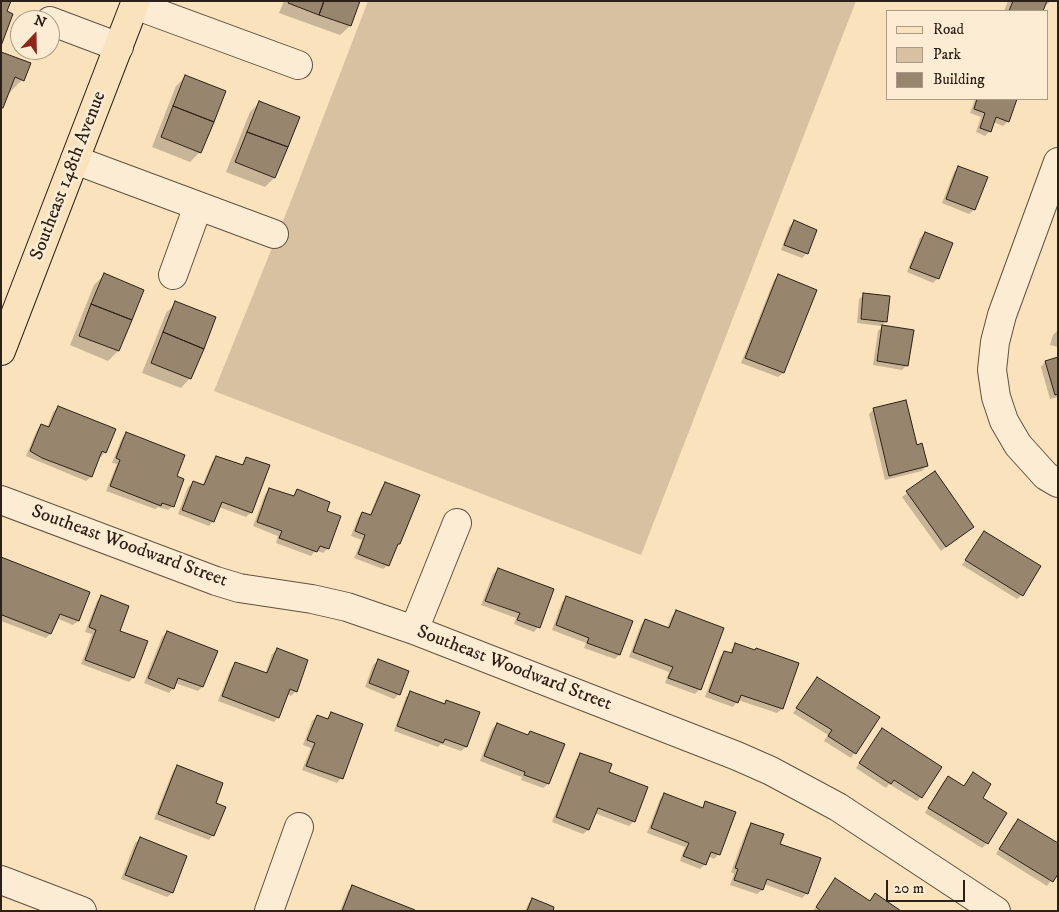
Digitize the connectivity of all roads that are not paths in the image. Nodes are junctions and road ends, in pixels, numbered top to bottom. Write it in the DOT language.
graph roads {
  1 [pos="136,3"];
  2 [pos="60,24"];
  3 [pos="119,47"];
  4 [pos="298,65"];
  5 [pos="75,160"];
  6 [pos="1058,162"];
  7 [pos="198,206"];
  8 [pos="1048,219"];
  9 [pos="274,234"];
  10 [pos="173,275"];
  11 [pos="1,351"];
  12 [pos="1058,483"];
  13 [pos="1,500"];
  14 [pos="457,523"];
  15 [pos="414,630"];
  16 [pos="300,828"];
  17 [pos="1,880"];
  18 [pos="82,911"];
  19 [pos="269,911"];
  20 [pos="996,911"];
  1 -- 3 [label="main road, Southeast 148th Avenue"];
  1 -- 4 [label="street"];
  2 -- 3 [label="street"];
  3 -- 5 [label="main road, Southeast 148th Avenue"];
  5 -- 7 [label="street"];
  5 -- 11 [label="main road, Southeast 148th Avenue"];
  6 -- 8 [label="street"];
  7 -- 9 [label="street"];
  7 -- 10 [label="street"];
  8 -- 12 [label="street"];
  13 -- 15 [label="street, Southeast Woodward Street"];
  14 -- 15 [label="street"];
  15 -- 20 [label="street, Southeast Woodward Street"];
  16 -- 19 [label="street"];
  17 -- 18 [label="street"];
}
